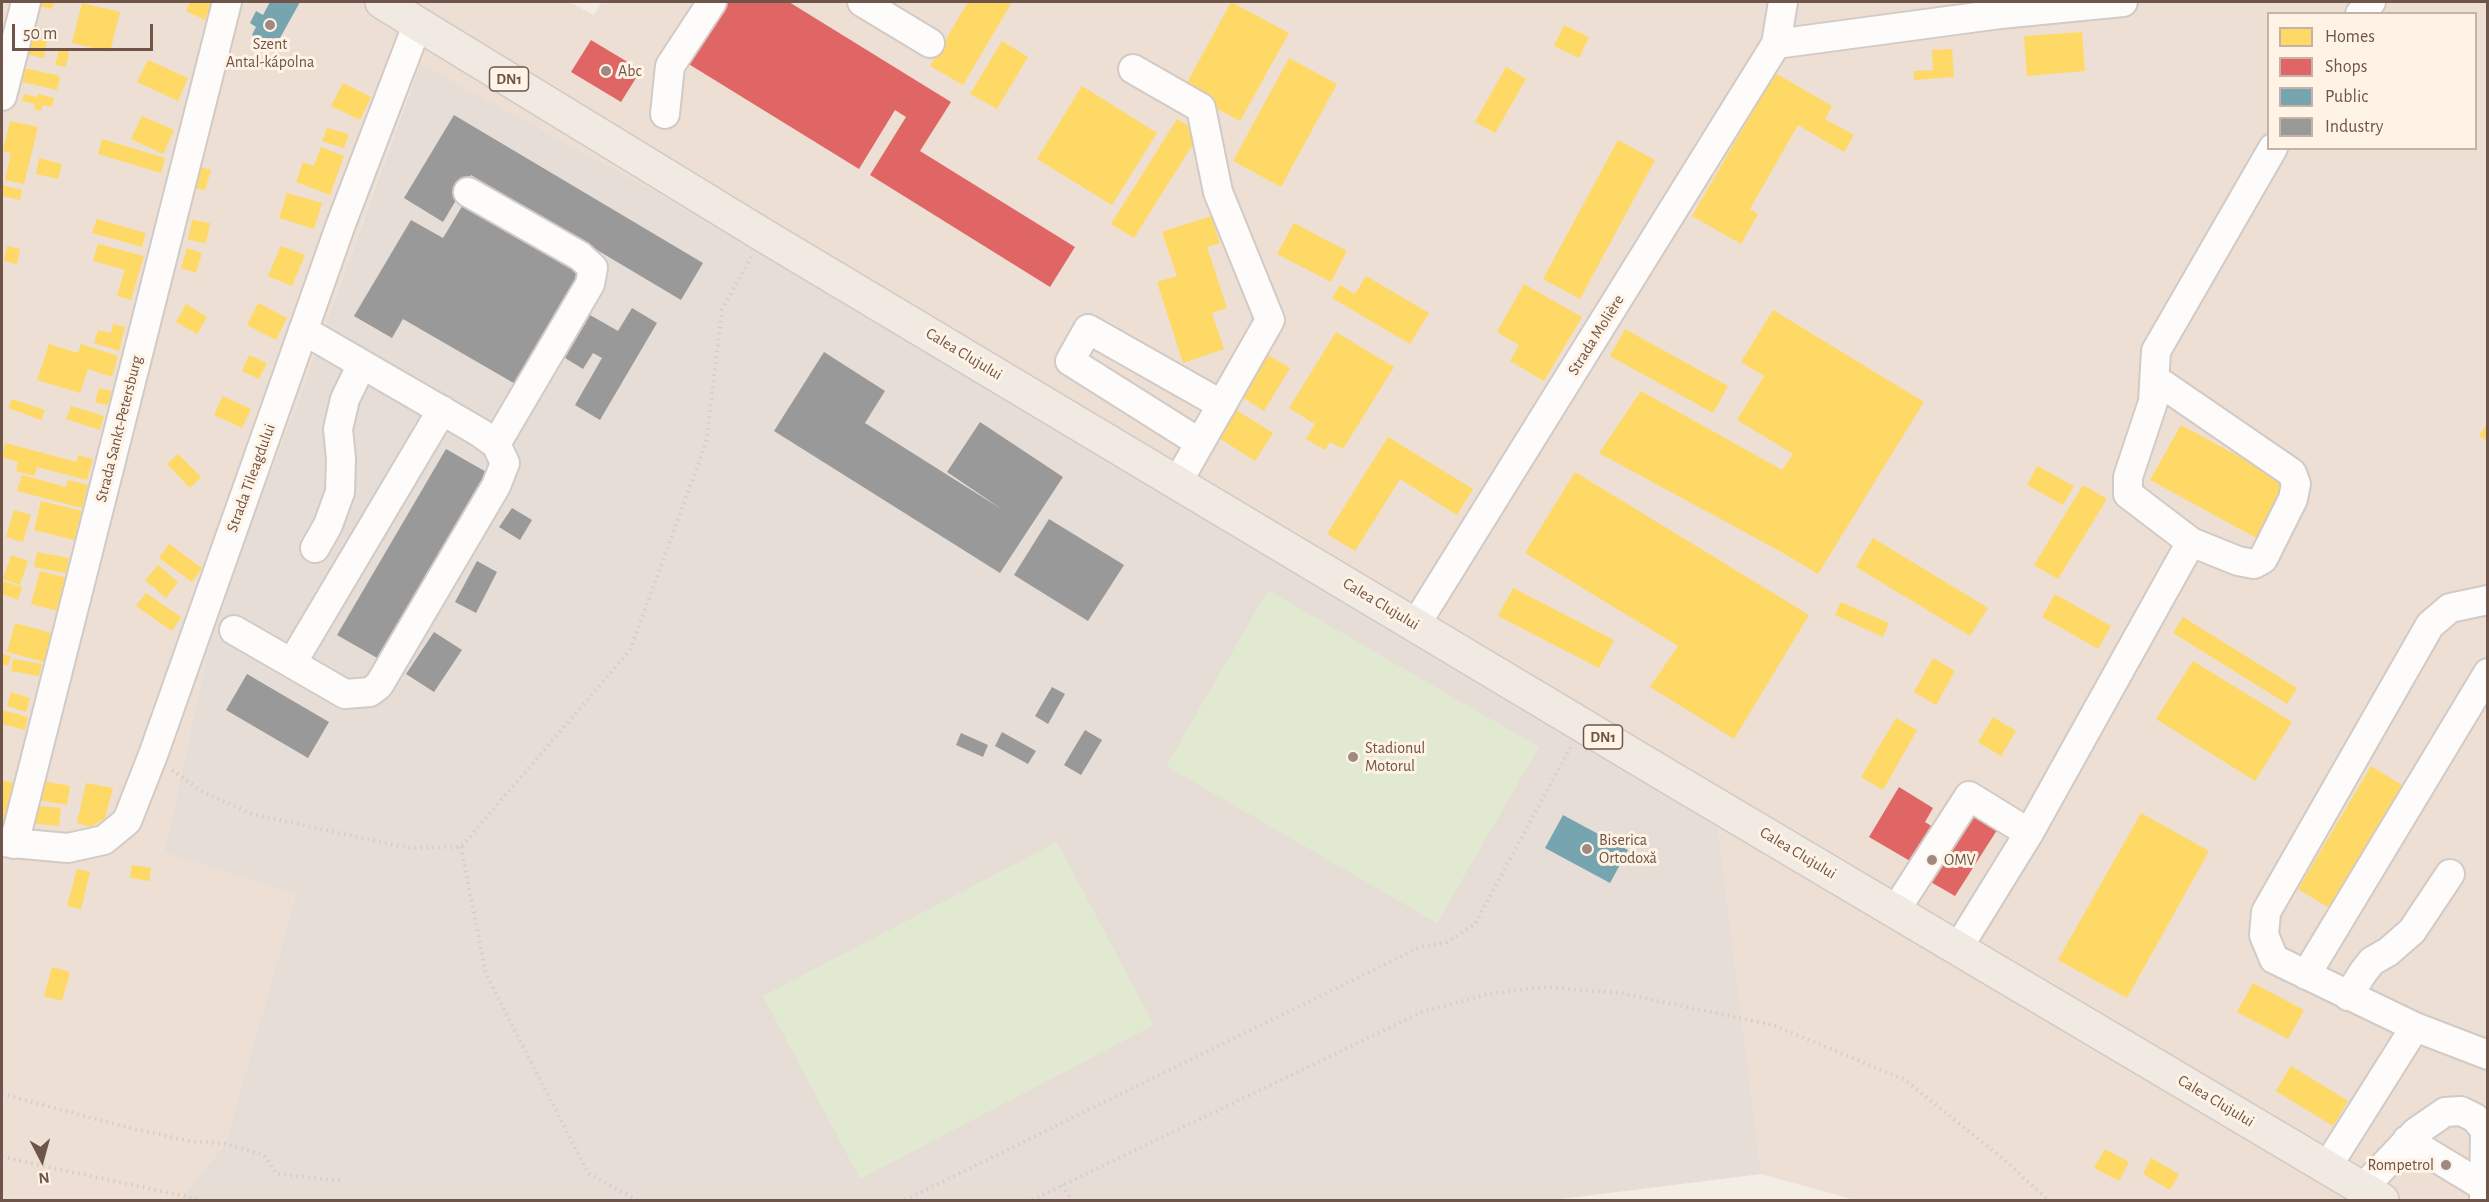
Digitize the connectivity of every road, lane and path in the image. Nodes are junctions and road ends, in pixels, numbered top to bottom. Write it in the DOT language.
graph roads {
  1 [pos="26,2"];
  2 [pos="227,2"];
  3 [pos="382,2"];
  4 [pos="712,2"];
  5 [pos="862,2"];
  6 [pos="1783,2"];
  7 [pos="2123,2"];
  8 [pos="2001,8"];
  9 [pos="418,23"];
  10 [pos="930,43"];
  11 [pos="1776,44"];
  12 [pos="1133,69"];
  13 [pos="2,96"];
  14 [pos="665,114"];
  15 [pos="2272,150"];
  16 [pos="468,192"];
  17 [pos="763,235"];
  18 [pos="303,330"];
  19 [pos="362,364"];
  20 [pos="2154,379"];
  21 [pos="1222,405"];
  22 [pos="442,410"];
  23 [pos="1200,443"];
  24 [pos="496,444"];
  25 [pos="1178,483"];
  26 [pos="2191,542"];
  27 [pos="315,548"];
  28 [pos="2487,600"];
  29 [pos="1416,624"];
  30 [pos="234,630"];
  31 [pos="292,663"];
  32 [pos="2487,673"];
  33 [pos="1582,724"];
  34 [pos="153,755"];
  35 [pos="2029,833"];
  36 [pos="8,843"];
  37 [pos="461,847"];
  38 [pos="2450,874"];
  39 [pos="1895,911"];
  40 [pos="1958,948"];
  41 [pos="2306,975"];
  42 [pos="2348,996"];
  43 [pos="2415,1027"];
  44 [pos="2487,1055"];
  45 [pos="2,1094"];
  46 [pos="2407,1140"];
  47 [pos="2,1157"];
  48 [pos="2327,1167"];
  49 [pos="342,1180"];
  50 [pos="1062,1185"];
  51 [pos="2483,1193"];
  52 [pos="2372,1195"];
  53 [pos="202,1200"];
  54 [pos="637,1200"];
  55 [pos="905,1200"];
  56 [pos="1032,1200"];
  57 [pos="1071,1200"];
  58 [pos="2048,1200"];
  1 -- 13 [label="street"];
  2 -- 36 [label="street, Strada Sankt-Petersburg"];
  3 -- 9 [label="main road, Calea Clujului / DN1"];
  4 -- 14 [label="street"];
  5 -- 10 [label="street"];
  6 -- 11 [label="street, Strada Molière"];
  7 -- 8 [label="street"];
  8 -- 11 [label="street"];
  9 -- 17 [label="main road, Calea Clujului / DN1"];
  9 -- 18 [label="street, Strada Tileagdului"];
  11 -- 29 [label="street, Strada Molière"];
  12 -- 21 [label="street"];
  15 -- 20 [label="street"];
  16 -- 24 [label="street"];
  17 -- 25 [label="main road, Calea Clujului / DN1"];
  17 -- 37 [label="path"];
  18 -- 19 [label="street"];
  18 -- 34 [label="street, Strada Tileagdului"];
  19 -- 22 [label="street"];
  19 -- 27 [label="street"];
  20 -- 26 [label="street"];
  20 -- 26 [label="street"];
  21 -- 23 [label="street"];
  21 -- 23 [label="street"];
  22 -- 24 [label="street"];
  22 -- 31 [label="street"];
  23 -- 25 [label="street"];
  24 -- 31 [label="street"];
  25 -- 29 [label="main road, Calea Clujului / DN1"];
  26 -- 35 [label="street"];
  28 -- 41 [label="street"];
  29 -- 33 [label="main road, Calea Clujului / DN1"];
  30 -- 31 [label="street"];
  32 -- 41 [label="street"];
  33 -- 39 [label="main road, Calea Clujului / DN1"];
  33 -- 55 [label="path"];
  34 -- 36 [label="street, Strada Tileagdului"];
  34 -- 37 [label="path"];
  35 -- 39 [label="street"];
  35 -- 40 [label="street"];
  37 -- 54 [label="path"];
  38 -- 42 [label="street"];
  39 -- 40 [label="main road, Calea Clujului / DN1"];
  40 -- 48 [label="main road, Calea Clujului / DN1"];
  41 -- 42 [label="street"];
  42 -- 43 [label="street"];
  43 -- 44 [label="street"];
  43 -- 48 [label="street"];
  45 -- 49 [label="path"];
  46 -- 51 [label="street"];
  46 -- 51 [label="street"];
  46 -- 52 [label="street"];
  47 -- 53 [label="path"];
  48 -- 52 [label="main road, Calea Clujului / DN1"];
  50 -- 56 [label="path"];
  50 -- 57 [label="path"];
  50 -- 58 [label="path"];
}
